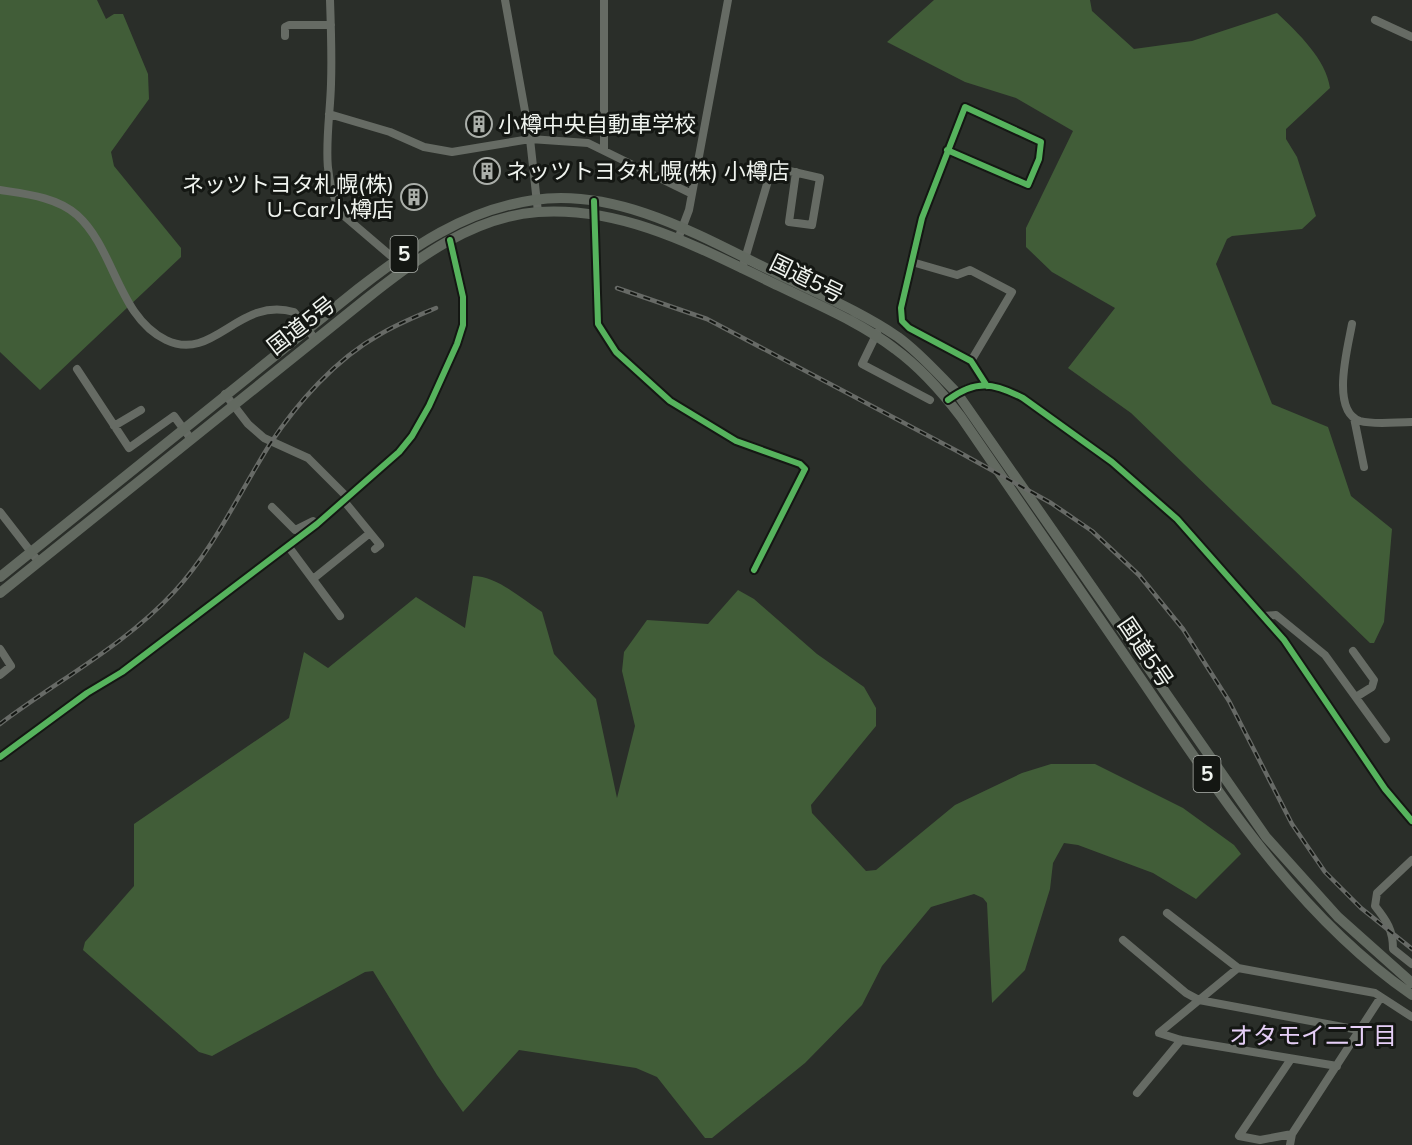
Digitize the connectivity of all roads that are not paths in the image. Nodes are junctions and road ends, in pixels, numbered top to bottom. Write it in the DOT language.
graph roads {
  1 [pos="330,0"];
  2 [pos="506,0"];
  3 [pos="604,0"];
  4 [pos="728,0"];
  5 [pos="1375,20"];
  6 [pos="331,25"];
  7 [pos="285,36"];
  8 [pos="1412,37"];
  9 [pos="330,114"];
  10 [pos="530,139"];
  11 [pos="604,150"];
  12 [pos="947,150"];
  13 [pos="796,172"];
  14 [pos="0,190"];
  15 [pos="690,193"];
  16 [pos="536,199"];
  17 [pos="594,201"];
  18 [pos="538,212"];
  19 [pos="594,214"];
  20 [pos="680,234"];
  21 [pos="450,240"];
  22 [pos="396,259"];
  23 [pos="912,262"];
  24 [pos="745,264"];
  25 [pos="405,268"];
  26 [pos="1352,324"];
  27 [pos="307,329"];
  28 [pos="878,331"];
  29 [pos="315,339"];
  30 [pos="971,361"];
  31 [pos="77,369"];
  32 [pos="987,386"];
  33 [pos="225,394"];
  34 [pos="952,397"];
  35 [pos="930,400"];
  36 [pos="233,404"];
  37 [pos="141,410"];
  38 [pos="1354,418"];
  39 [pos="1412,422"];
  40 [pos="114,426"];
  41 [pos="183,429"];
  42 [pos="191,439"];
  43 [pos="1364,467"];
  44 [pos="346,500"];
  45 [pos="272,507"];
  46 [pos="0,512"];
  47 [pos="317,524"];
  48 [pos="370,533"];
  49 [pos="288,546"];
  50 [pos="375,549"];
  51 [pos="30,551"];
  52 [pos="38,561"];
  53 [pos="754,570"];
  54 [pos="0,577"];
  55 [pos="313,579"];
  56 [pos="0,593"];
  57 [pos="340,616"];
  58 [pos="1264,616"];
  59 [pos="0,649"];
  60 [pos="1353,651"];
  61 [pos="0,675"];
  62 [pos="1356,698"];
  63 [pos="1386,739"];
  64 [pos="0,758"];
  65 [pos="1412,822"];
  66 [pos="1412,860"];
  67 [pos="1167,913"];
  68 [pos="1123,940"];
  69 [pos="1412,964"];
  70 [pos="1238,968"];
  71 [pos="1412,982"];
  72 [pos="1412,995"];
  73 [pos="1381,997"];
  74 [pos="1200,1000"];
  75 [pos="1410,1012"];
  76 [pos="1359,1030"];
  77 [pos="1181,1040"];
  78 [pos="1291,1059"];
  79 [pos="1336,1066"];
  80 [pos="1137,1093"];
  81 [pos="1292,1134"];
  82 [pos="1259,1143"];
  83 [pos="1290,1145"];
  1 -- 6 [label="street"];
  2 -- 10 [label="street"];
  3 -- 11 [label="street"];
  4 -- 15 [label="street"];
  5 -- 8 [label="street"];
  6 -- 7 [label="street"];
  6 -- 9 [label="street"];
  9 -- 10 [label="street"];
  9 -- 22 [label="street"];
  10 -- 11 [label="street"];
  10 -- 16 [label="street"];
  11 -- 15 [label="street"];
  12 -- 12 [label="street"];
  12 -- 23 [label="street"];
  13 -- 13 [label="street"];
  13 -- 24 [label="street"];
  14 -- 27 [label="street"];
  15 -- 20 [label="street"];
  16 -- 17 [label="highway, 国道5号 / 5"];
  16 -- 18 [label="street"];
  16 -- 22 [label="highway, 国道5号 / 5"];
  17 -- 19 [label="street"];
  17 -- 20 [label="highway, 国道5号 / 5"];
  18 -- 19 [label="highway, 国道5号 / 5"];
  18 -- 21 [label="highway, 国道5号 / 5"];
  19 -- 20 [label="highway, 国道5号 / 5"];
  19 -- 53 [label="street"];
  20 -- 24 [label="highway, 国道5号 / 5"];
  21 -- 25 [label="highway, 国道5号 / 5"];
  21 -- 44 [label="street"];
  22 -- 25 [label="street"];
  22 -- 27 [label="highway, 国道5号 / 5"];
  23 -- 30 [label="street"];
  23 -- 30 [label="street"];
  24 -- 28 [label="highway, 国道5号 / 5"];
  25 -- 29 [label="highway, 国道5号 / 5"];
  26 -- 38 [label="street"];
  27 -- 29 [label="street"];
  27 -- 33 [label="highway, 国道5号 / 5"];
  28 -- 34 [label="highway, 国道5号 / 5"];
  28 -- 35 [label="street"];
  29 -- 36 [label="highway, 国道5号 / 5"];
  30 -- 32 [label="street"];
  31 -- 40 [label="street"];
  32 -- 34 [label="street"];
  32 -- 58 [label="street"];
  33 -- 36 [label="street"];
  33 -- 41 [label="highway, 国道5号 / 5"];
  34 -- 71 [label="highway, 国道5号 / 5"];
  34 -- 72 [label="highway, 国道5号 / 5"];
  36 -- 42 [label="highway, 国道5号 / 5"];
  36 -- 44 [label="street"];
  37 -- 40 [label="street"];
  38 -- 39 [label="street"];
  38 -- 43 [label="street"];
  40 -- 41 [label="street"];
  41 -- 42 [label="street"];
  41 -- 51 [label="highway, 国道5号 / 5"];
  42 -- 52 [label="highway, 国道5号 / 5"];
  44 -- 47 [label="street"];
  44 -- 48 [label="street"];
  45 -- 47 [label="street"];
  46 -- 51 [label="street"];
  47 -- 49 [label="street"];
  48 -- 50 [label="street"];
  48 -- 55 [label="street"];
  49 -- 55 [label="street"];
  49 -- 64 [label="street"];
  51 -- 52 [label="street"];
  51 -- 54 [label="highway, 国道5号 / 5"];
  52 -- 56 [label="highway, 国道5号 / 5"];
  55 -- 57 [label="street"];
  58 -- 62 [label="street"];
  58 -- 65 [label="street"];
  59 -- 61 [label="street"];
  60 -- 62 [label="street"];
  62 -- 63 [label="street"];
  66 -- 69 [label="street"];
  67 -- 70 [label="street"];
  68 -- 74 [label="street"];
  70 -- 73 [label="street"];
  70 -- 74 [label="street"];
  73 -- 75 [label="street"];
  73 -- 76 [label="street"];
  74 -- 76 [label="street"];
  74 -- 77 [label="street"];
  76 -- 79 [label="street"];
  77 -- 78 [label="street"];
  77 -- 80 [label="street"];
  78 -- 79 [label="street"];
  78 -- 82 [label="street"];
  79 -- 81 [label="street"];
  81 -- 82 [label="street"];
  81 -- 83 [label="street"];
}
